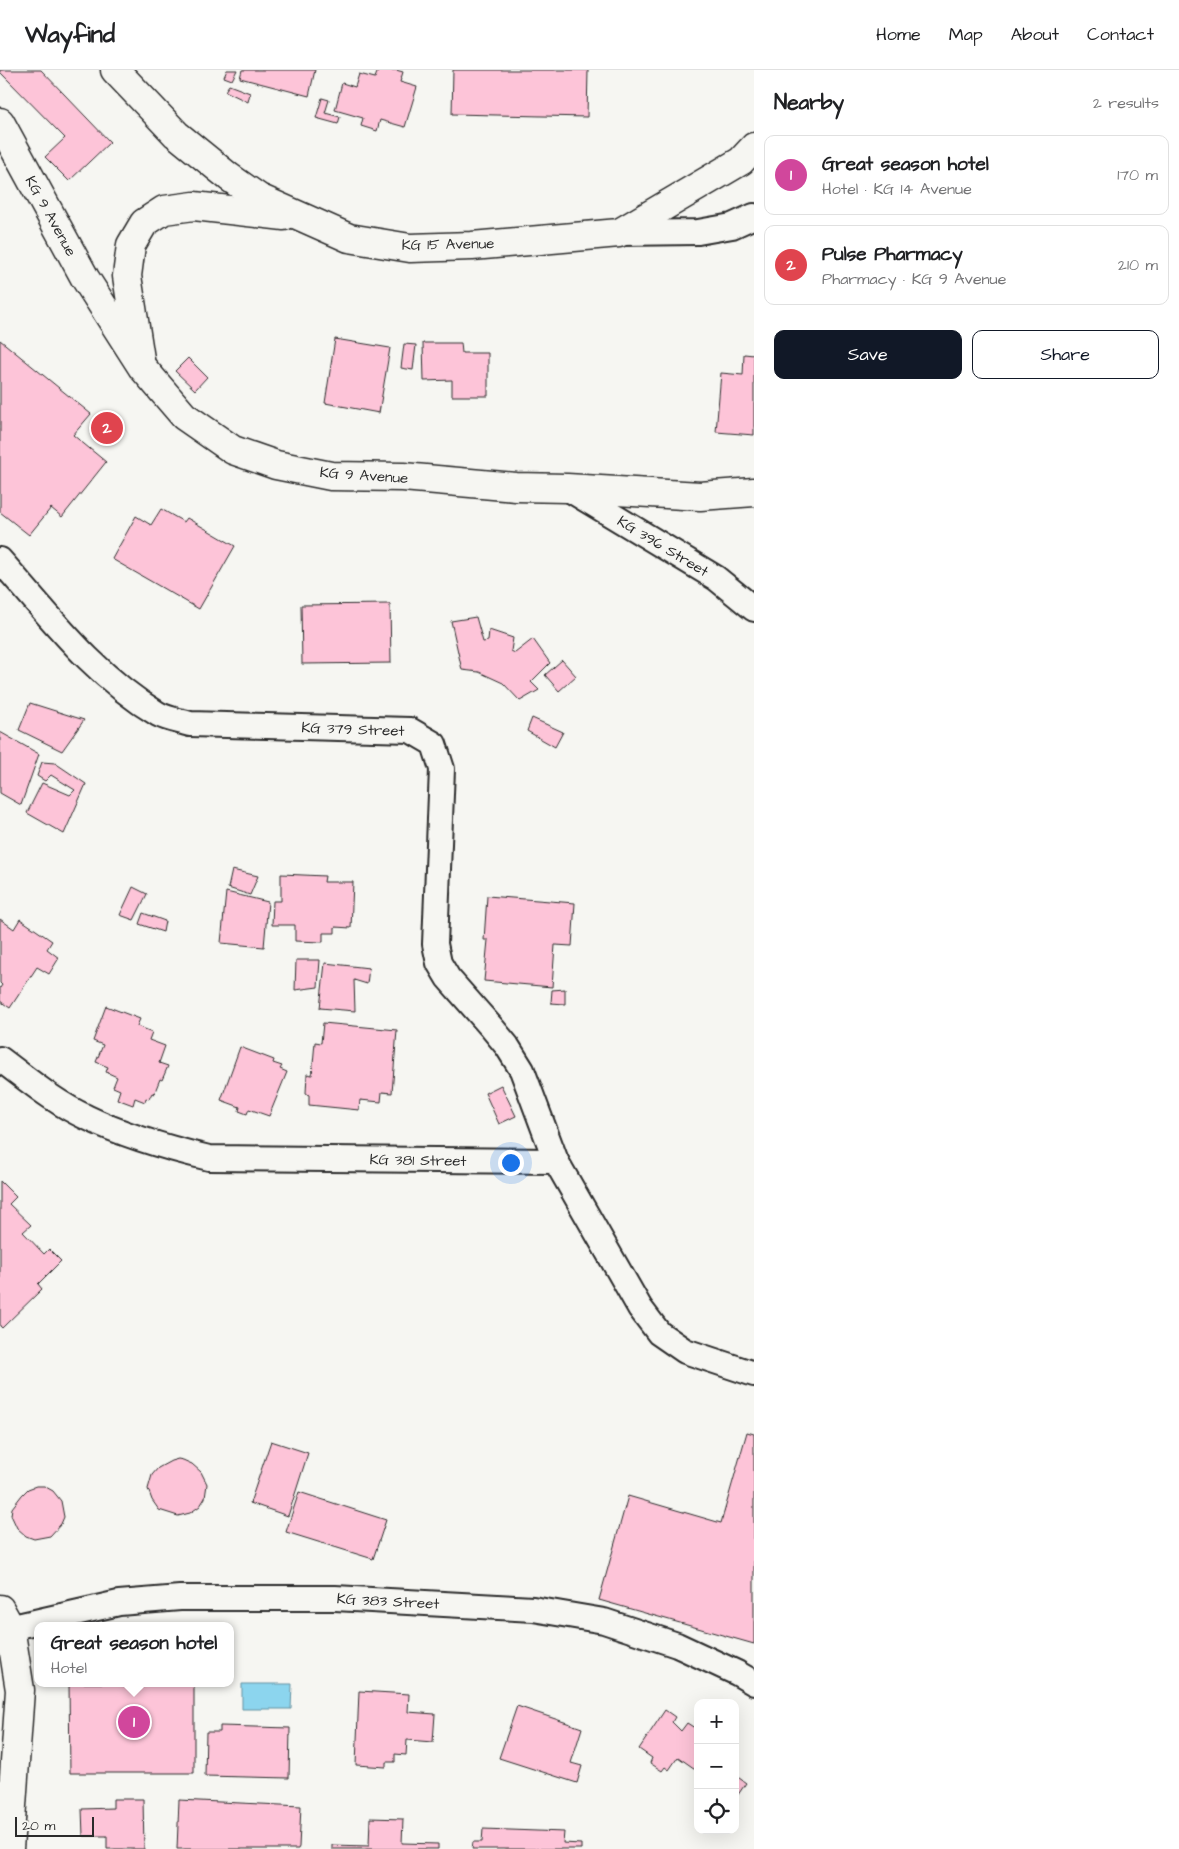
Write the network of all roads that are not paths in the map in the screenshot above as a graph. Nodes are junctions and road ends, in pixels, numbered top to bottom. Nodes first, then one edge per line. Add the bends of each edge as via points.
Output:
1 (115, 70) edge
2 (0, 122) edge
3 (754, 147) edge
4 (754, 216) edge
5 (304, 219) junction
6 (619, 233) junction
7 (142, 367) junction
8 (567, 488) junction
9 (754, 492) edge
10 (0, 560) edge
11 (754, 609) edge
12 (0, 1059) edge
13 (556, 1161) junction
14 (754, 1374) edge
15 (3, 1622) edge
16 (754, 1683) edge
17 (9, 1849) edge

1 - 5 main road, KG 15 Avenue via 176,134 229,177 259,198
2 - 7 main road, KG 9 Avenue via 85,278
3 - 6 main road, KG 15 Avenue via 740,161
4 - 6 street via 732,226 698,232
5 - 6 main road, KG 15 Avenue via 349,238 410,248
5 - 7 main road via 194,206 164,210 144,223 131,246 127,276
7 - 8 main road, KG 9 Avenue via 184,416 233,450 276,465 332,476 403,477
8 - 9 main road, KG 9 Avenue via 700,496
8 - 11 street, KG 396 Street via 716,578
10 - 13 street, KG 379 Street via 75,645 119,687 159,715 190,724 410,730 434,744 442,769 435,944 439,963 448,978 507,1046 522,1070
12 - 13 street, KG 381 Street via 85,1117 164,1147 209,1158
13 - 14 street via 640,1308 659,1333 685,1351
15 - 16 street, KG 383 Street via 119,1603 180,1598 335,1598 533,1609 604,1621 677,1645
15 - 17 main road via 20,1690

